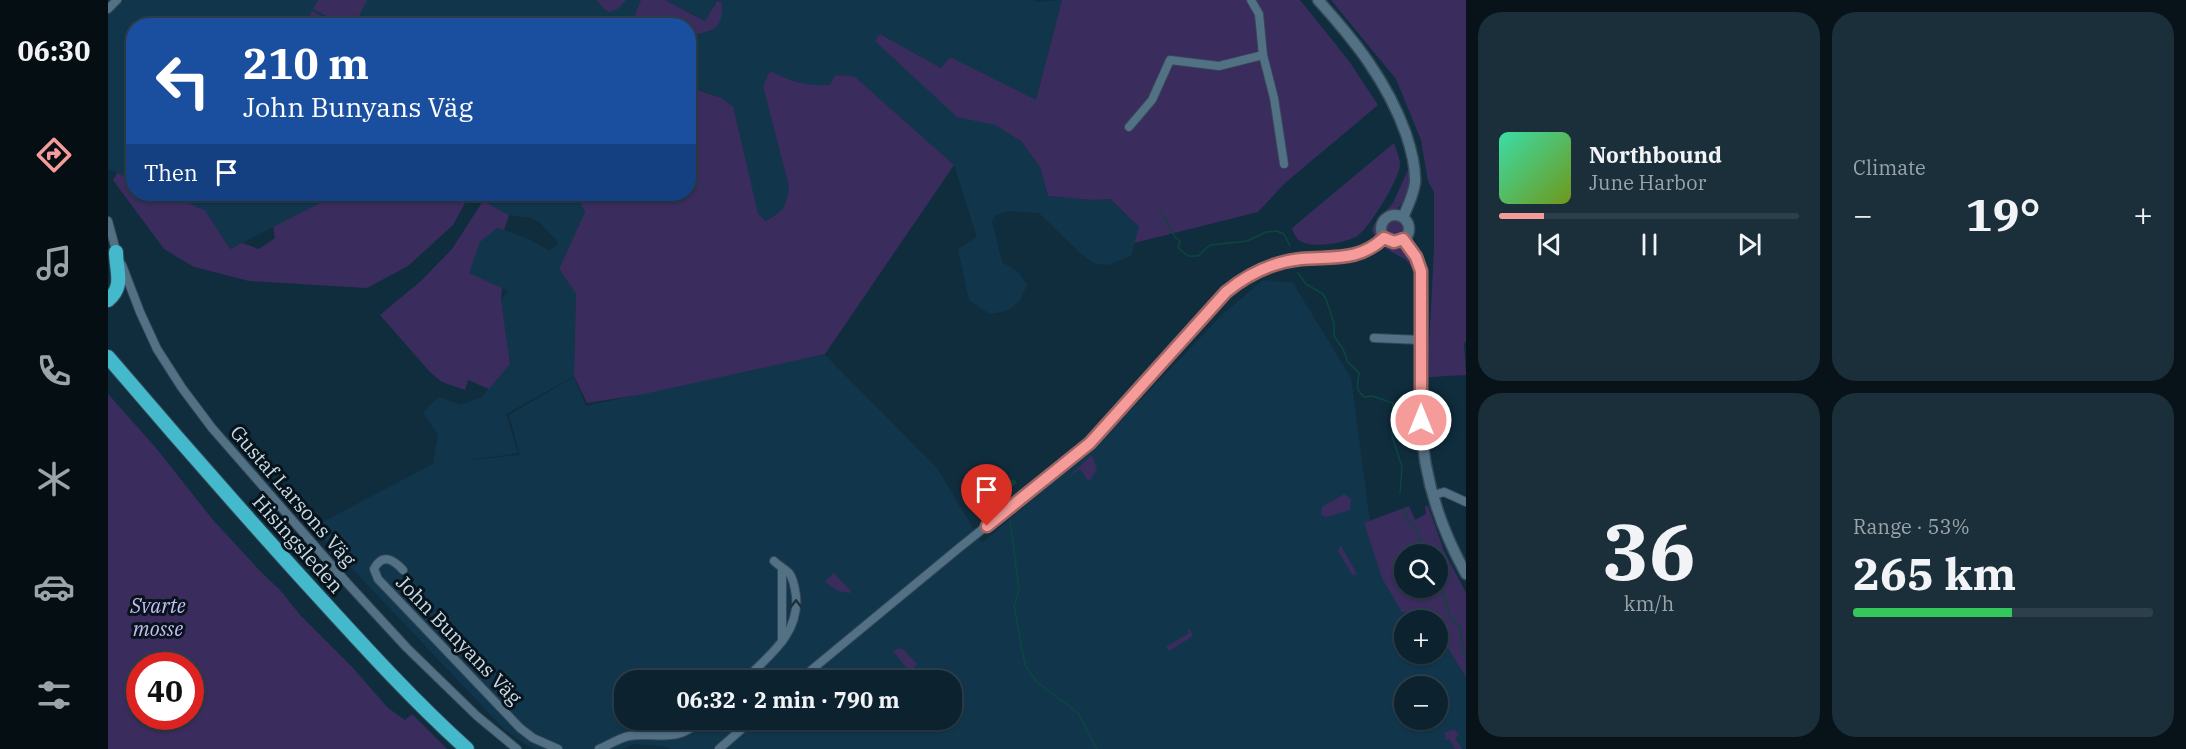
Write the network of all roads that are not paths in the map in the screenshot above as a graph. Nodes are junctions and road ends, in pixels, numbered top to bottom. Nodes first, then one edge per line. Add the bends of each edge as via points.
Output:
1 (117, 0) edge
2 (1251, 0) edge
3 (1318, 0) edge
4 (108, 9) edge
5 (1263, 55) junction
6 (1130, 127) dead end
7 (1284, 164) dead end
8 (1402, 217) junction
9 (108, 221) edge
10 (1384, 238) junction
11 (1403, 239) junction
12 (116, 252) junction
13 (108, 300) edge
14 (1374, 338) dead end
15 (1421, 340) junction
16 (108, 357) edge
17 (108, 369) edge
18 (1434, 495) junction
19 (1466, 502) edge
20 (774, 561) dead end
21 (782, 569) junction
22 (403, 570) dead end
23 (1466, 574) edge
24 (782, 641) junction
25 (756, 669) edge
26 (811, 670) edge
27 (688, 730) edge
28 (741, 730) edge
29 (455, 749) edge
30 (467, 749) edge
31 (517, 749) edge
32 (558, 749) edge
33 (598, 749) edge
34 (719, 749) edge

1 - 4 street
2 - 5 street via 1258,14
3 - 8 street via 1372,65 1402,122 1415,177 1413,195
5 - 6 street via 1219,66 1170,60 1152,100
5 - 7 street
8 - 10 street via 1384,219
8 - 11 street via 1408,228
9 - 12 street, Gustaf Larsons Väg
10 - 11 street via 1394,242
10 - 26 street via 1348,257 1302,259 1268,267 1234,285 1090,443
11 - 15 street via 1421,271
12 - 13 highway via 119,283
12 - 31 street, Gustaf Larsons Väg via 157,349 212,428 392,632 477,716
14 - 15 street
15 - 18 street via 1421,420
16 - 30 highway, Hisingsleden via 357,639
17 - 29 highway, Hisingsleden via 343,635
18 - 19 street via 1444,492
18 - 23 street
20 - 21 street
21 - 24 street
24 -> 21 street via 792,628 797,602 792,579
22 - 32 street, John Bunyans Väg via 387,558 374,569 378,579 520,728 530,737
24 - 25 street
27 - 33 street via 673,736 627,737
28 - 34 street

